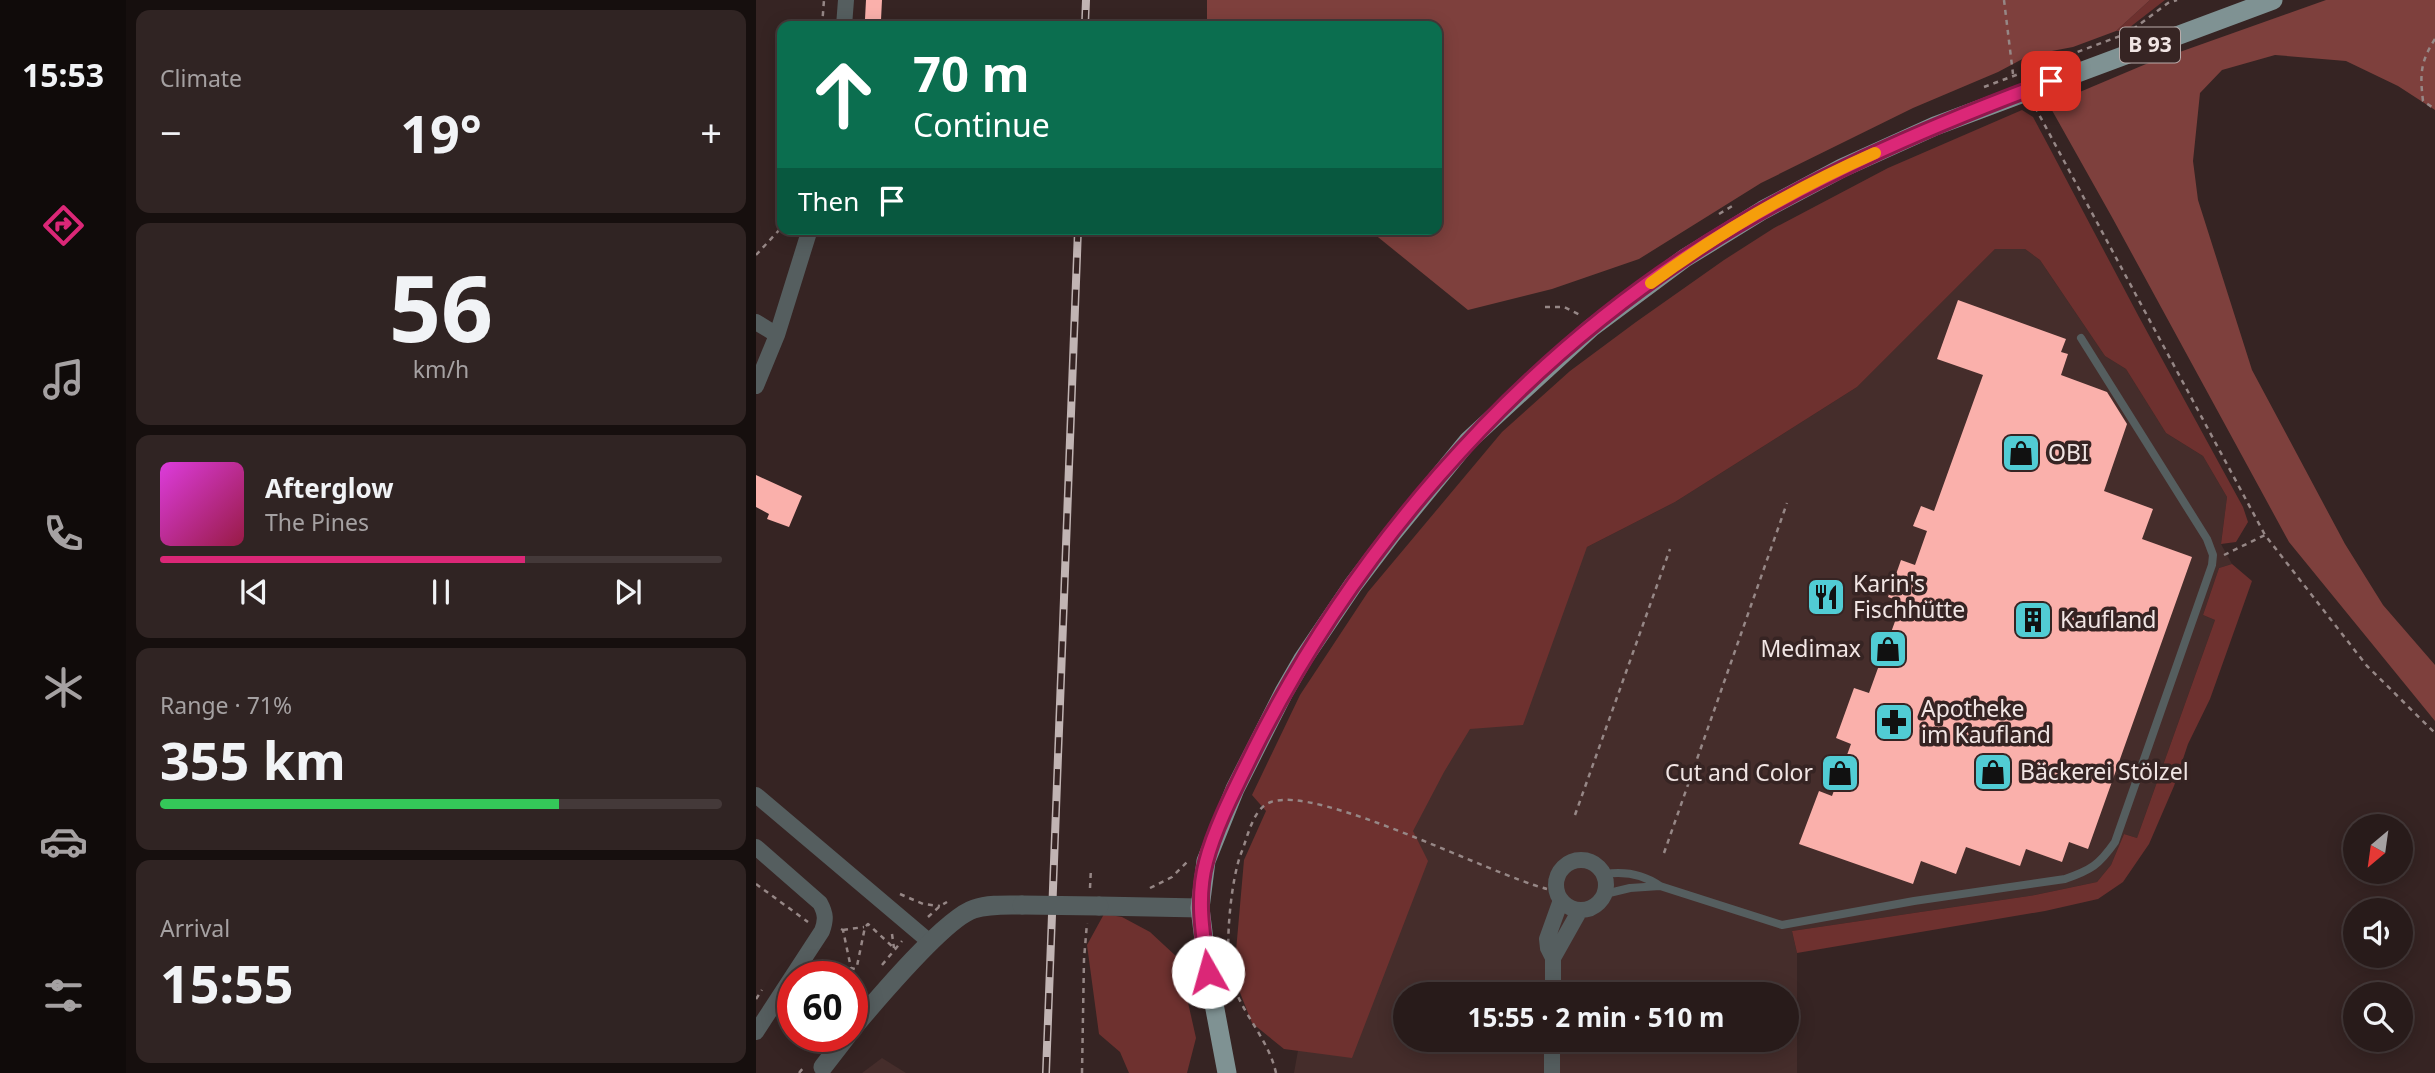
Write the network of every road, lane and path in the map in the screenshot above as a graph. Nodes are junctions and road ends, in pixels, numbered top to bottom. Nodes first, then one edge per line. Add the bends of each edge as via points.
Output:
1 (824, 0) edge
2 (846, 0) edge
3 (2004, 0) edge
4 (2177, 0) edge
5 (2273, 0) edge
6 (822, 21) edge
7 (844, 21) edge
8 (2435, 39) edge
9 (2019, 79) junction
10 (1975, 91) dead end
11 (2435, 109) edge
12 (1741, 201) dead end
13 (1709, 220) dead end
14 (777, 232) edge
15 (808, 235) edge
16 (756, 255) edge
17 (1545, 307) dead end
18 (756, 322) edge
19 (1591, 328) junction
20 (777, 335) junction
21 (2081, 338) dead end
22 (756, 386) edge
23 (1787, 503) dead end
24 (2265, 535) junction
25 (1670, 549) dead end
26 (2213, 555) junction
27 (2435, 733) edge
28 (756, 795) edge
29 (1575, 815) dead end
30 (756, 846) edge
31 (1664, 853) dead end
32 (1190, 858) dead end
33 (1091, 868) dead end
34 (1605, 874) junction
35 (756, 884) edge
36 (1660, 886) junction
37 (1144, 891) dead end
38 (1605, 894) junction
39 (1559, 896) junction
40 (1092, 905) junction
41 (1200, 908) junction
42 (1580, 910) junction
43 (864, 927) junction
44 (823, 929) junction
45 (843, 930) junction
46 (931, 943) junction
47 (894, 948) dead end
48 (1553, 958) junction
49 (1553, 982) edge
50 (868, 1012) edge
51 (756, 1032) edge
52 (836, 1052) edge
53 (1552, 1052) edge
54 (824, 1071) edge
55 (1082, 1073) edge
56 (1227, 1073) edge
57 (1276, 1073) edge
58 (1552, 1073) edge

1 - 6 path
2 - 7 street
3 - 9 path
4 - 9 path via 2128,33
5 - 9 main road, B 93
8 - 11 path via 2420,73 2423,101
9 - 10 path
9 - 19 main road, B 93 via 1935,126 1842,167 1763,210 1685,258
9 - 24 path
12 - 13 path
14 - 16 path
15 - 20 street
17 - 19 path via 1564,307
18 - 20 street
19 - 41 main road, B 93 via 1468,441 1353,585 1303,659 1235,789 1206,861
20 - 22 street
21 - 26 lane
23 - 31 path
24 - 26 path via 2223,555
24 - 27 path via 2367,666
25 - 29 path
26 - 36 lane via 2115,842 2088,871 2066,879 1782,925
28 - 46 street
30 - 44 street via 820,903 825,911
32 - 37 path via 1172,877
33 - 40 path
34 - 36 lane via 1630,873
34 - 38 street
34 - 39 street via 1597,864 1575,860 1558,874
35 - 44 path
36 - 38 lane
38 - 42 street via 1593,907
39 - 42 street via 1569,907
39 - 48 street via 1547,939
39 - 57 path via 1366,820 1304,800 1270,802 1254,821 1236,865 1229,963 1238,998
40 - 41 street
40 - 46 street, bridge via 971,909
40 - 55 path via 1084,959
41 - 56 main road, B 93
42 - 48 street
43 - 45 path
43 - 45 path via 855,969 849,964
43 - 47 path via 871,926
44 - 45 path
44 - 51 street
46 - 50 street
48 - 49 street
52 - 54 street
53 - 58 street

